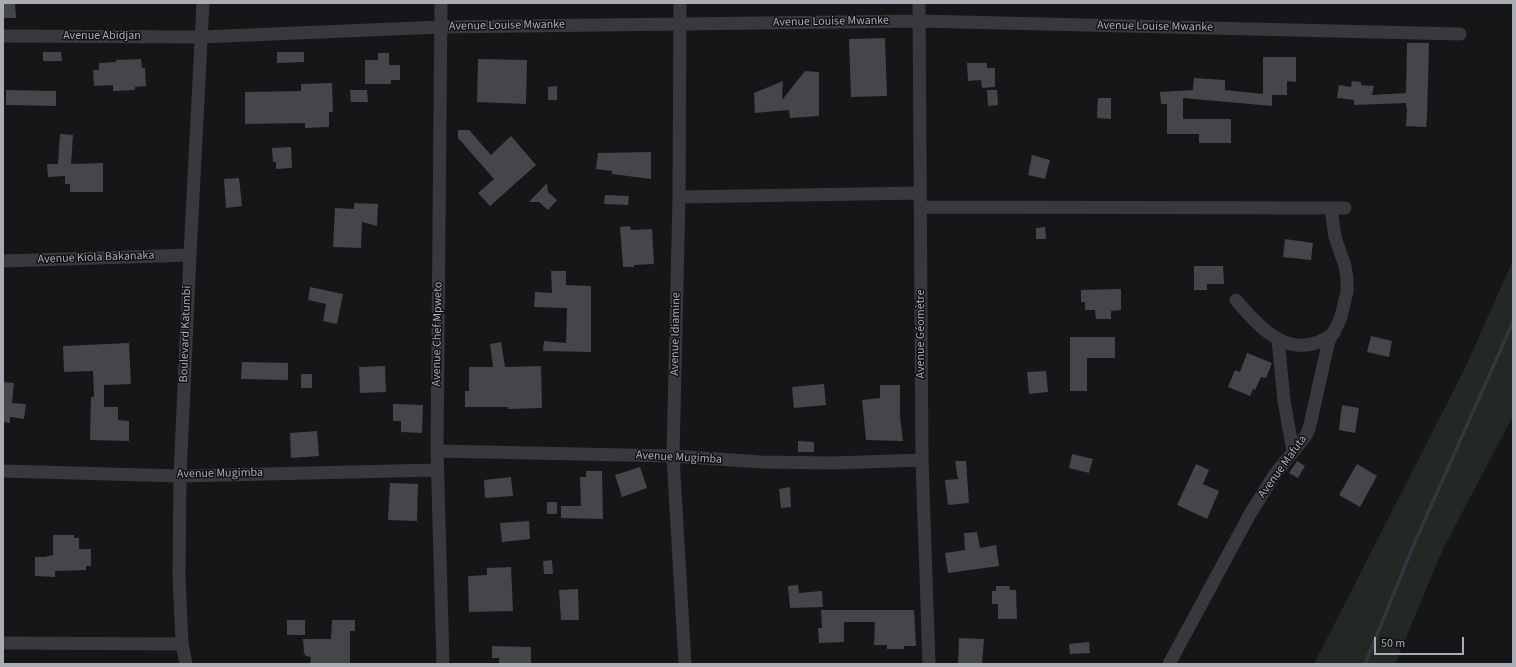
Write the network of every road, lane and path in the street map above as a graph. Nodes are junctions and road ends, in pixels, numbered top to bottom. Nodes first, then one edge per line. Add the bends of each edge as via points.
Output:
1 (203, 3) edge
2 (440, 3) edge
3 (680, 3) edge
4 (918, 3) edge
5 (919, 21) junction
6 (680, 24) junction
7 (441, 27) junction
8 (1460, 34) dead end
9 (3, 36) edge
10 (201, 37) junction
11 (920, 193) junction
12 (679, 196) junction
13 (920, 207) junction
14 (1331, 208) junction
15 (1345, 208) dead end
16 (190, 255) junction
17 (3, 261) edge
18 (1236, 300) dead end
19 (1334, 332) junction
20 (1278, 339) junction
21 (437, 450) junction
22 (1293, 451) junction
23 (673, 456) junction
24 (922, 460) junction
25 (437, 470) junction
26 (3, 471) edge
27 (180, 476) junction
28 (3, 644) edge
29 (182, 644) junction
30 (186, 664) edge
31 (443, 664) edge
32 (685, 664) edge
33 (929, 664) edge
34 (1169, 664) edge

1 - 10 street, Boulevard Katumbi
2 - 7 street, Avenue Chef Mpweto
3 - 6 street, Avenue Idiamine
4 - 5 street, Avenue Géomètre
5 - 6 street, Avenue Louise Mwanke
5 - 8 street, Avenue Louise Mwanke
5 - 11 street, Avenue Géomètre
6 - 7 street, Avenue Louise Mwanke
6 - 12 street, Avenue Idiamine
7 - 10 street, Avenue Louise Mwanke
7 - 21 street, Avenue Chef Mpweto
9 - 10 street, Avenue Abidjan
10 - 16 street, Boulevard Katumbi
11 - 12 street
11 - 13 street, Avenue Géomètre
12 - 23 street, Avenue Idiamine
13 - 14 street
13 - 24 street, Avenue Géomètre
14 - 15 street
14 - 19 street, Avenue Mafuta via 1347,278 1344,306
16 - 17 street, Avenue Kiola Bakanaka
16 - 27 street, Boulevard Katumbi
18 - 20 street via 1262,328
19 - 20 street via 1325,340 1314,344 1290,345
19 - 22 street, Avenue Mafuta via 1327,349 1311,425
20 - 22 street via 1284,401
21 - 23 street, Avenue Mugimba
21 - 25 street, Avenue Chef Mpweto
22 - 34 street, Avenue Mafuta via 1250,514
23 - 24 street, Avenue Mugimba via 833,464
23 - 32 street, Avenue Idiamine
24 - 33 street, Avenue Géomètre
25 - 27 street, Avenue Mugimba
25 - 31 street, Avenue Chef Mpweto
26 - 27 street, Avenue Mugimba
27 - 29 street, Boulevard Katumbi via 179,576
28 - 29 street
29 - 30 street, Boulevard Katumbi

